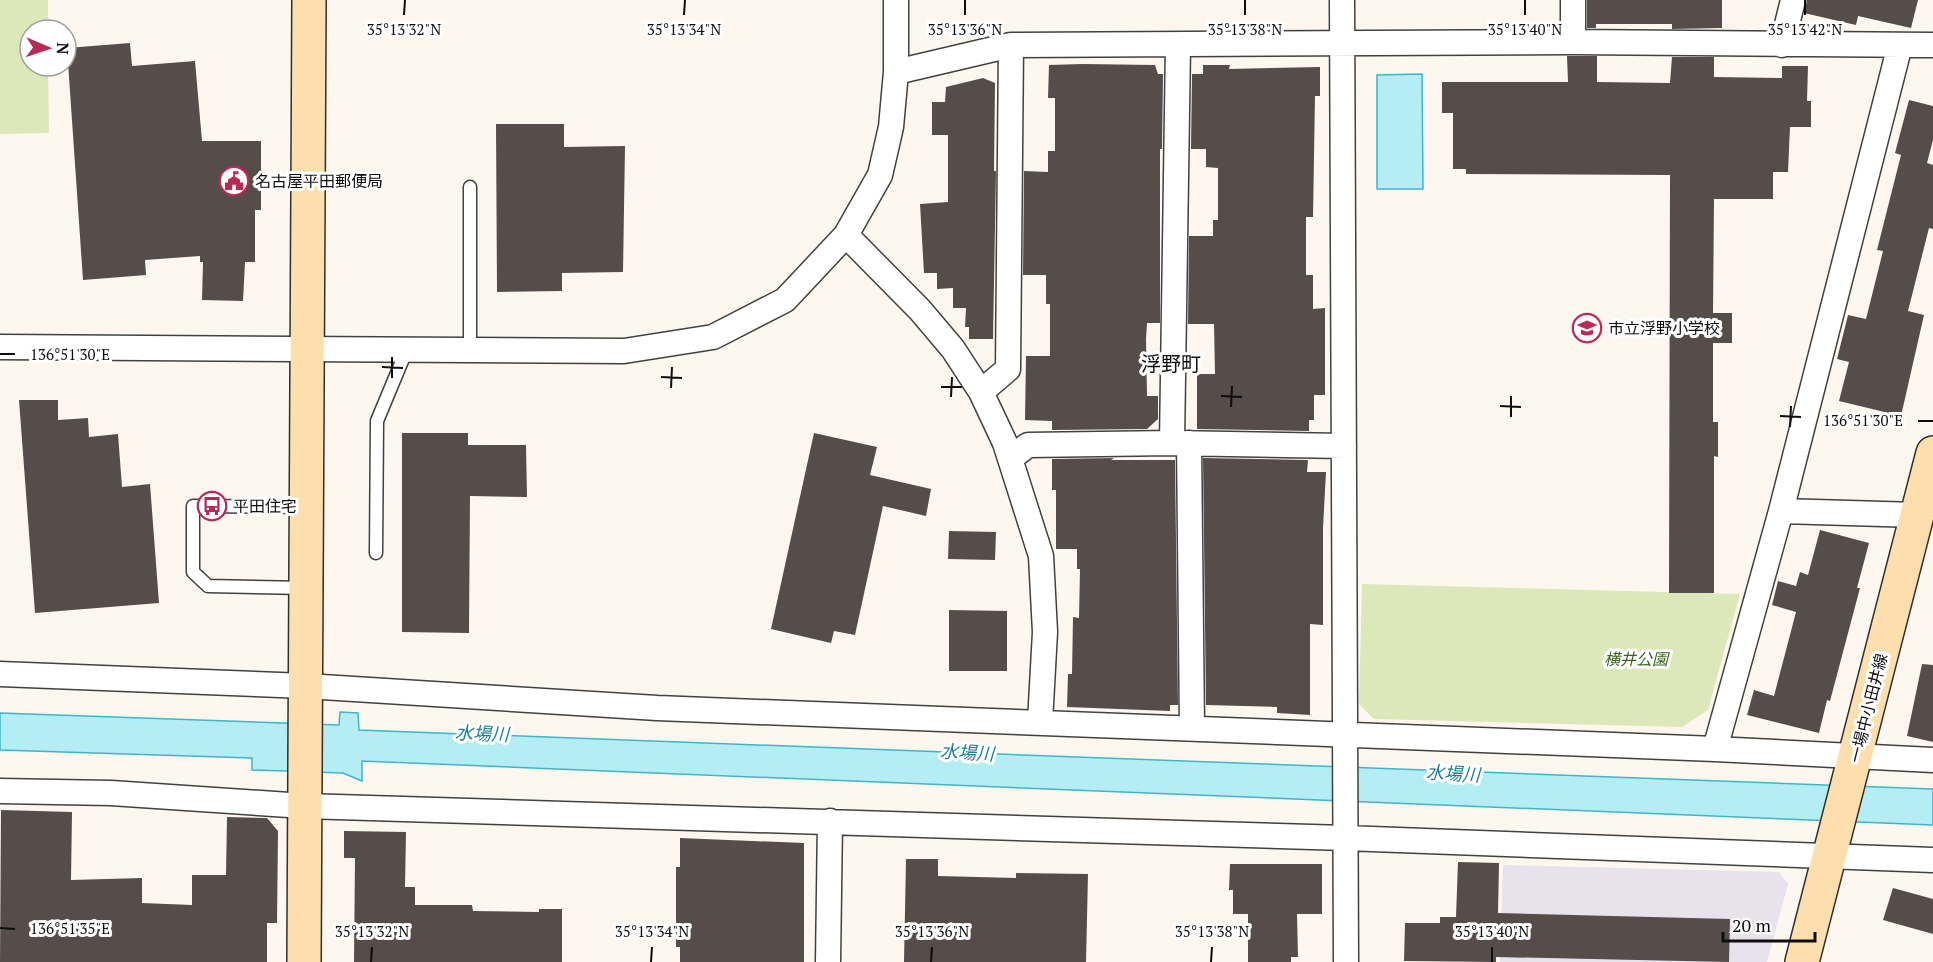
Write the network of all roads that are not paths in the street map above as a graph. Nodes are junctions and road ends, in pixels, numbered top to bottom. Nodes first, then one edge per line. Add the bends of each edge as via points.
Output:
1 (309, 0) edge
2 (896, 0) edge
3 (1342, 0) edge
4 (1573, 0) edge
5 (1793, 0) edge
6 (1573, 42) junction
7 (1342, 43) junction
8 (1011, 45) junction
9 (1178, 45) junction
10 (1782, 45) junction
11 (1900, 45) junction
12 (1933, 45) edge
13 (896, 72) junction
14 (470, 187) dead end
15 (846, 236) junction
16 (0, 347) edge
17 (308, 348) junction
18 (406, 349) junction
19 (470, 349) junction
20 (981, 392) junction
21 (1181, 443) junction
22 (1344, 446) junction
23 (1933, 453) edge
24 (1011, 458) junction
25 (307, 507) junction
26 (1781, 511) junction
27 (1917, 515) junction
28 (376, 553) dead end
29 (306, 588) junction
30 (0, 674) edge
31 (306, 695) junction
32 (1040, 722) junction
33 (1192, 728) junction
34 (1345, 740) junction
35 (1715, 749) junction
36 (1933, 760) edge
37 (1853, 767) junction
38 (0, 791) edge
39 (304, 798) junction
40 (830, 822) junction
41 (1345, 832) junction
42 (1831, 850) junction
43 (1933, 860) edge
44 (304, 962) edge
45 (828, 962) edge
46 (1346, 962) edge
47 (1802, 962) edge

1 - 17 street
2 - 13 street
3 - 7 street
4 - 6 street
5 - 10 street
6 - 7 street
6 - 10 street
7 - 9 street
7 - 22 street
8 - 9 street
8 - 13 street
8 - 20 street via 1008,369
9 - 21 street
10 - 11 street
11 - 12 street
11 - 26 street
13 - 15 street via 891,127 880,175
14 - 19 lane
15 - 19 street via 785,300 714,337 624,351
15 - 20 street via 920,310
16 - 17 street
17 - 18 street
17 - 25 street
18 - 19 street
18 - 28 lane via 377,421
20 - 24 street
21 - 22 street
21 - 24 street via 1028,445
21 - 33 street
22 - 34 street
23 - 27 street, 一場中小田井線
24 - 32 street via 1041,556 1046,632
25 - 29 street
25 - 29 lane via 193,506 193,572 208,586
26 - 27 street
26 - 35 street
27 - 37 street, 一場中小田井線
29 - 31 street
30 - 31 street
31 - 32 street
31 - 39 street
32 - 33 street
33 - 34 street
34 - 35 street
34 - 41 street
35 - 37 street
36 - 37 street
37 - 42 street, 一場中小田井線
38 - 39 street
39 - 40 street
39 - 44 street
40 - 41 street
40 - 45 street
41 - 42 street
41 - 46 street
42 - 43 street
42 - 47 street, 一場中小田井線

